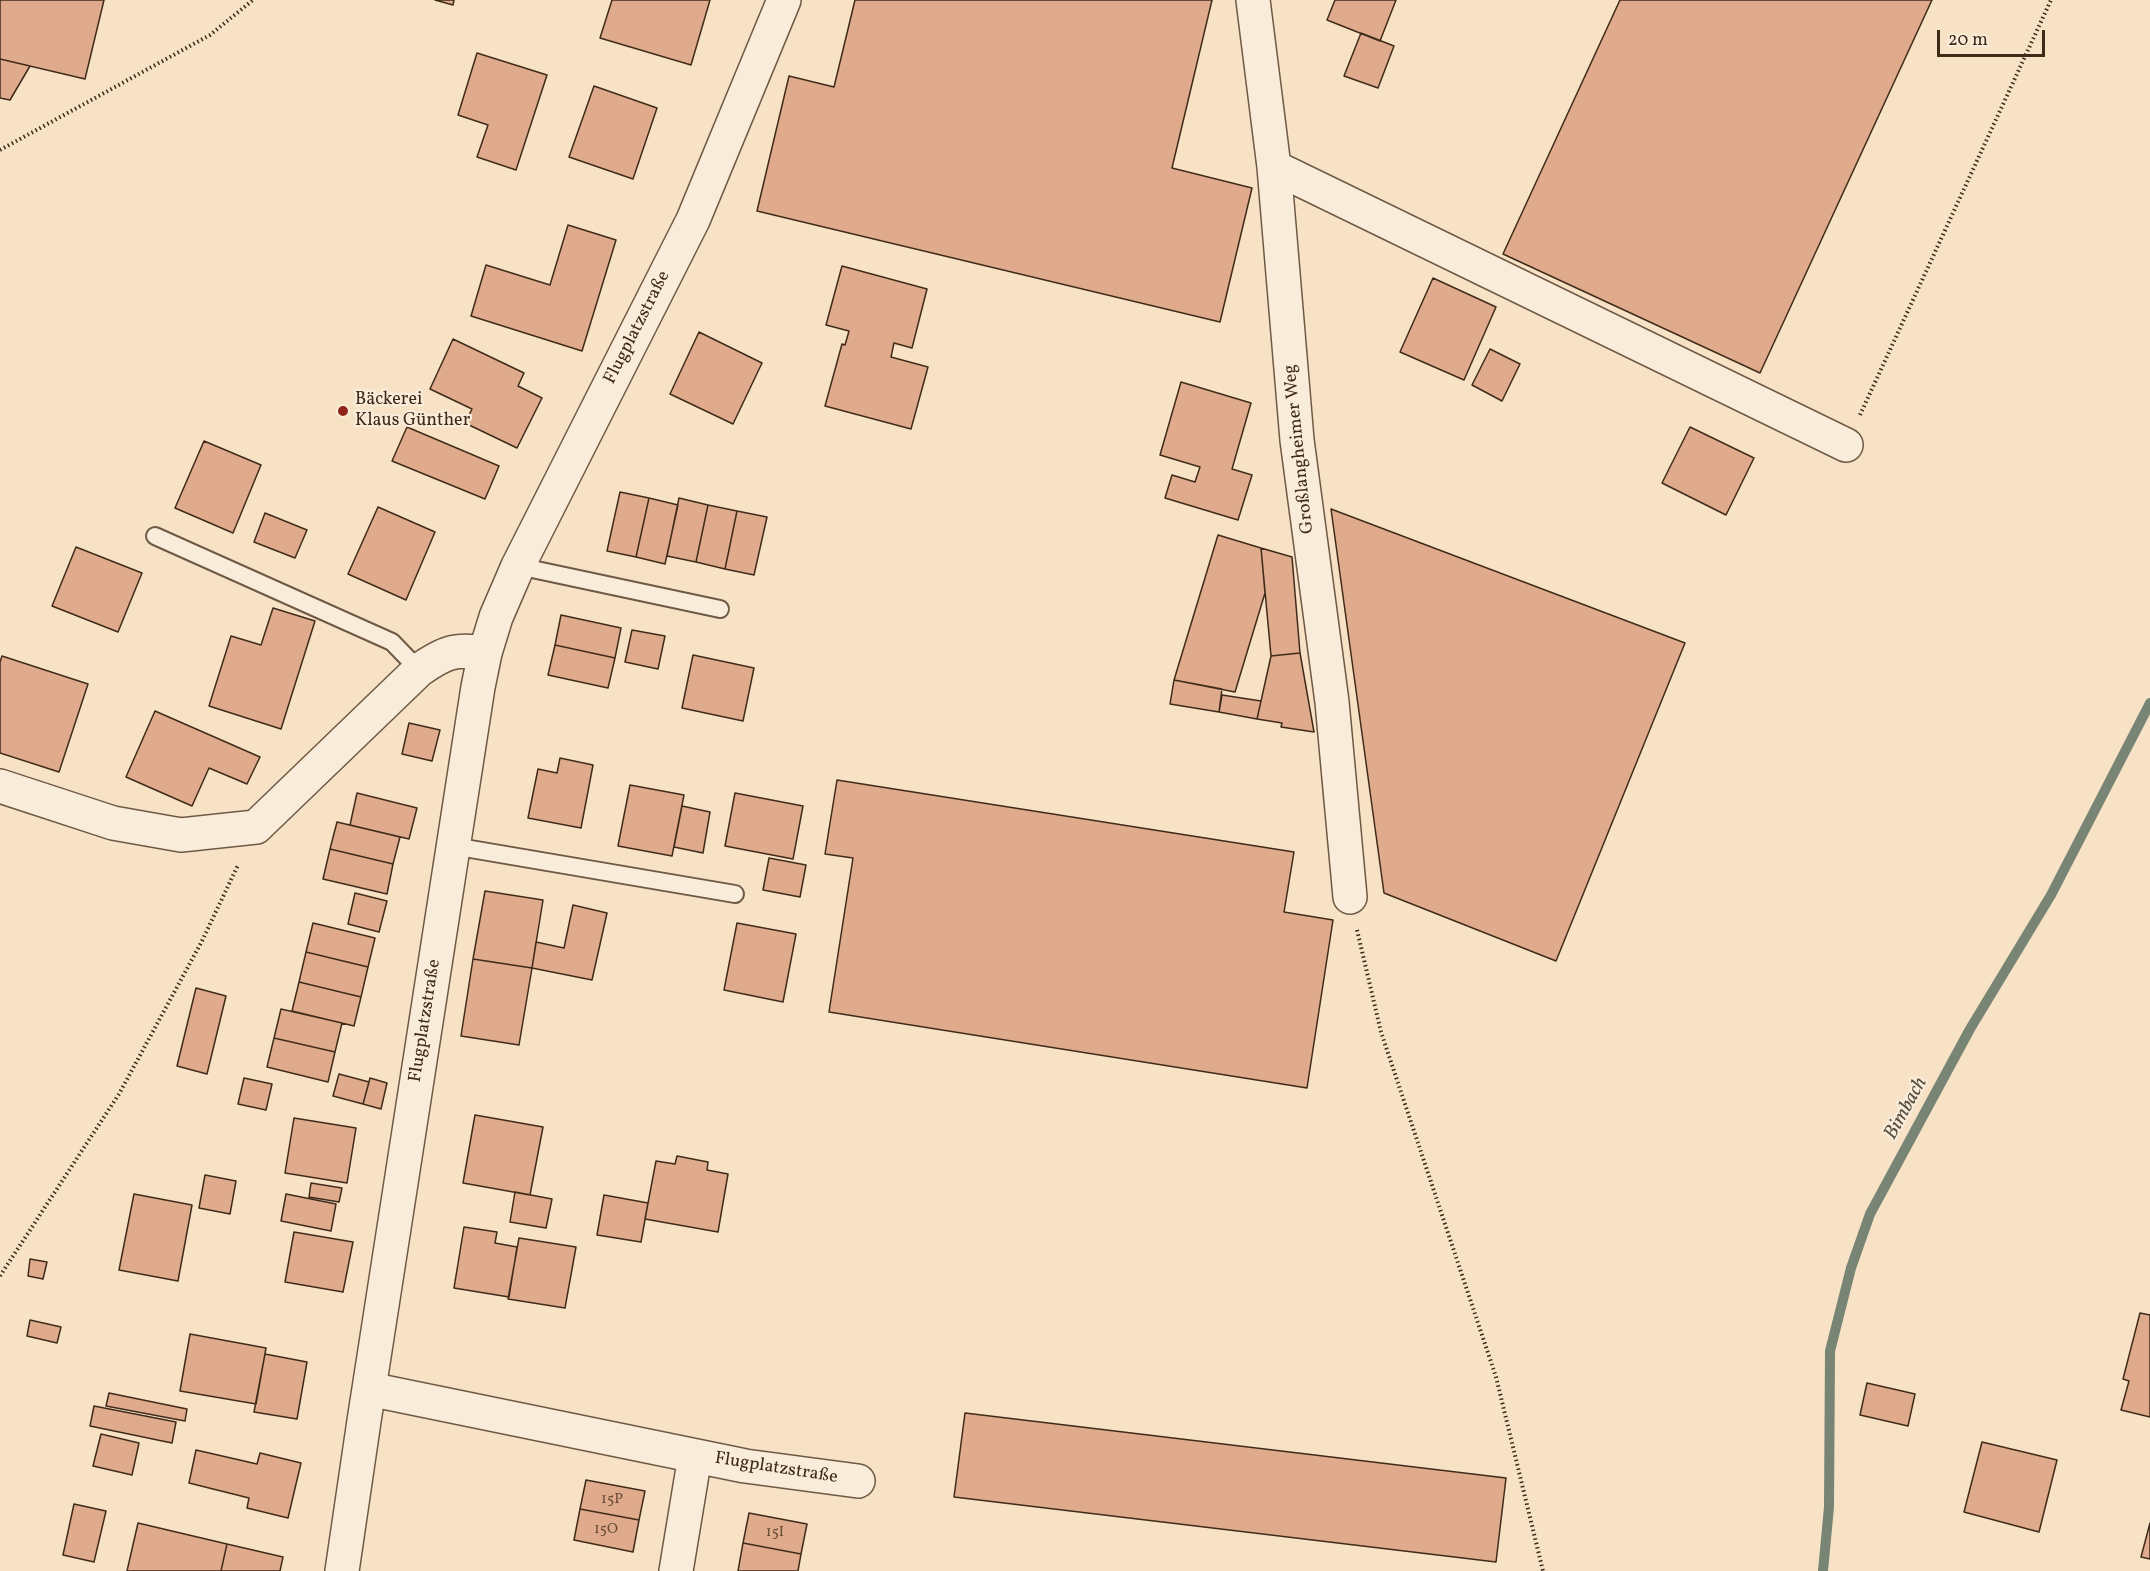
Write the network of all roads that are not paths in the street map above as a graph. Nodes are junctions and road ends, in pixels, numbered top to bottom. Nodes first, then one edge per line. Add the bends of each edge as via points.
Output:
1 (784, 0) edge
2 (1254, 0) edge
3 (1274, 167) junction
4 (1846, 445) road end
5 (155, 536) dead end
6 (518, 566) junction
7 (720, 609) dead end
8 (485, 653) junction
9 (419, 670) junction
10 (0, 786) edge
11 (453, 846) junction
12 (735, 894) dead end
13 (1350, 897) road end
14 (369, 1389) junction
15 (695, 1456) junction
16 (858, 1481) dead end
17 (342, 1571) edge
18 (676, 1571) edge

1 - 6 street, Flugplatzstraße via 693,220
2 - 3 street, Großlangheimer Weg
3 - 4 street
3 - 13 street, Großlangheimer Weg via 1297,440 1332,702
5 - 9 lane via 392,642
6 - 7 lane
6 - 8 street, Flugplatzstraße
8 - 9 street via 467,650 441,654
8 - 11 street, Flugplatzstraße
9 - 10 street via 256,827 182,835 113,823
11 - 12 lane
11 - 14 street, Flugplatzstraße
14 - 15 street, Flugplatzstraße
14 - 17 street, Flugplatzstraße
15 - 16 street, Flugplatzstraße
15 - 18 street, Flugplatzstraße

